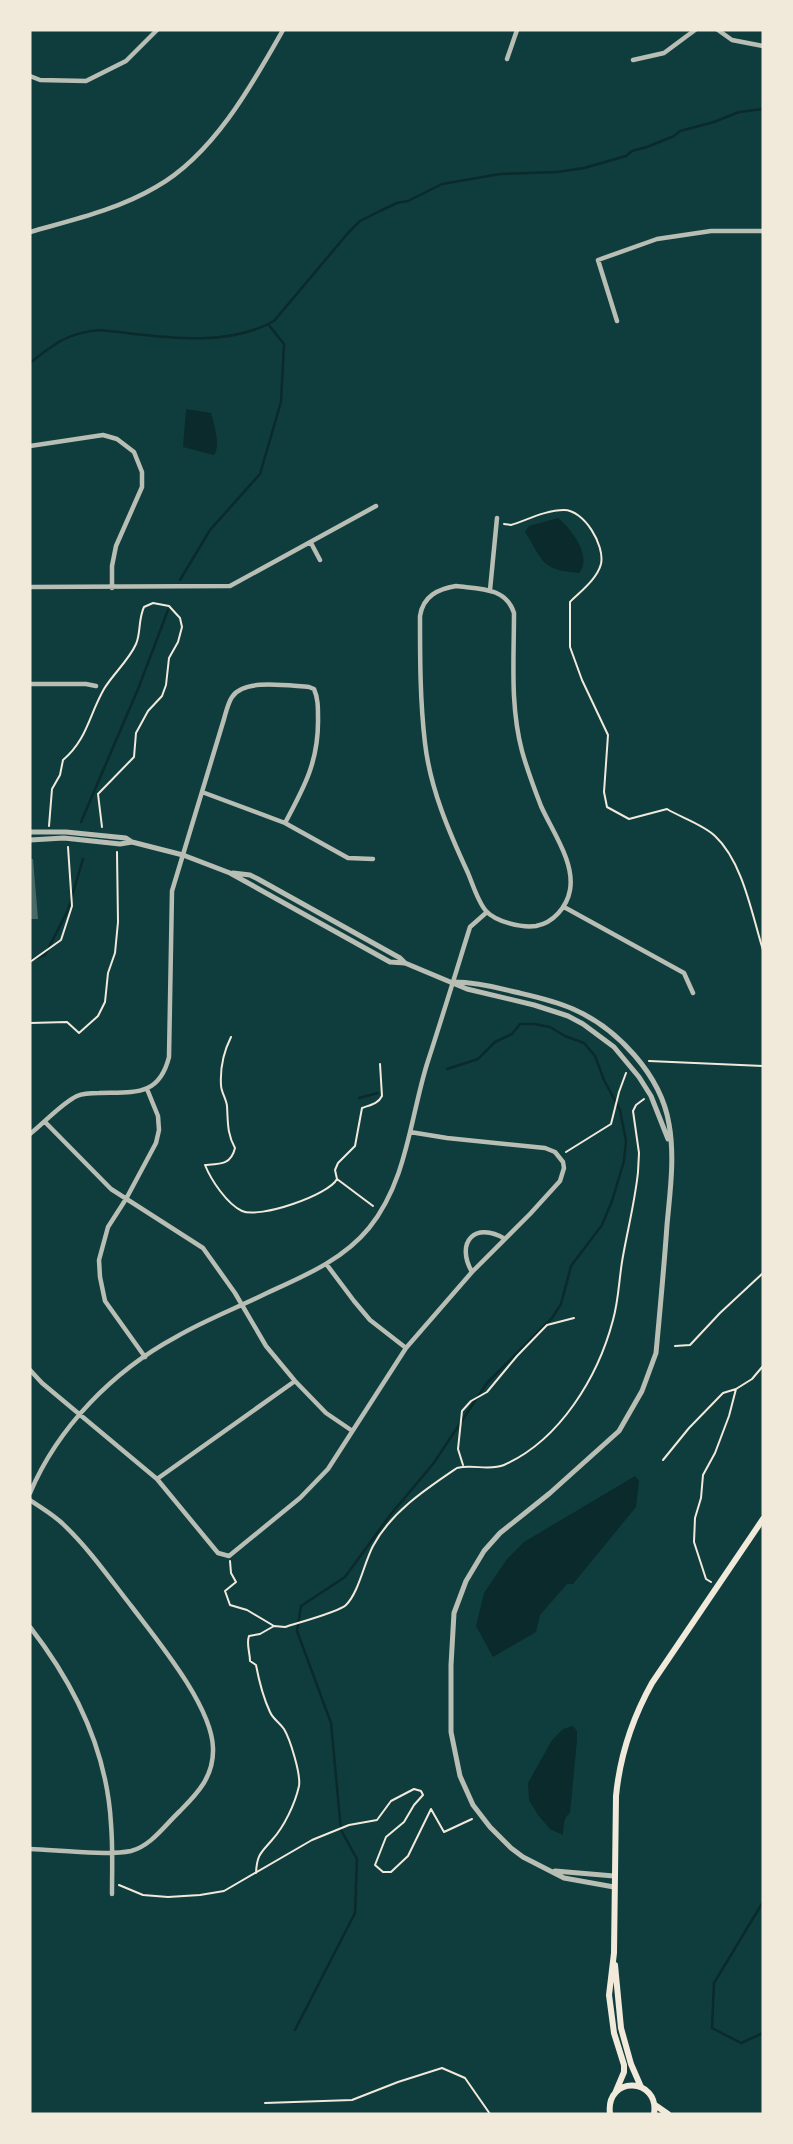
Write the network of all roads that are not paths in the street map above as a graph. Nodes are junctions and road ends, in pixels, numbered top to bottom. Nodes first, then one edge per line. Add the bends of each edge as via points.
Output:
1 (157, 30) edge
2 (281, 30) edge
3 (517, 30) edge
4 (695, 30) edge
5 (718, 30) edge
6 (763, 46) edge
7 (508, 59) dead end
8 (633, 60) dead end
9 (30, 76) edge
10 (763, 231) edge
11 (30, 232) edge
12 (617, 321) dead end
13 (30, 446) edge
14 (376, 506) dead end
15 (497, 521) road end
16 (311, 543) junction
17 (320, 560) dead end
18 (30, 587) edge
19 (112, 588) junction
20 (490, 590) junction
21 (30, 684) edge
22 (96, 686) dead end
23 (202, 792) junction
24 (285, 823) junction
25 (30, 832) edge
26 (30, 840) edge
27 (132, 842) junction
28 (183, 855) junction
29 (373, 859) dead end
30 (564, 907) junction
31 (487, 912) junction
32 (453, 982) junction
33 (694, 993) dead end
34 (147, 1089) junction
35 (46, 1122) junction
36 (410, 1132) junction
37 (30, 1134) edge
38 (126, 1199) junction
39 (505, 1239) junction
40 (327, 1265) junction
41 (472, 1272) junction
42 (242, 1306) junction
43 (406, 1348) junction
44 (145, 1357) junction
45 (30, 1370) edge
46 (295, 1381) junction
47 (80, 1413) junction
48 (351, 1431) junction
49 (157, 1479) junction
50 (30, 1493) edge
51 (30, 1500) edge
52 (763, 1519) edge
53 (30, 1628) edge
54 (30, 1849) edge
55 (112, 1852) junction
56 (551, 1871) junction
57 (614, 1876) junction
58 (614, 1887) junction
59 (111, 1894) dead end
60 (614, 1953) junction
61 (641, 2087) junction
62 (616, 2091) junction
63 (654, 2104) junction
64 (610, 2114) edge
65 (654, 2114) edge
66 (667, 2114) edge

1 - 9 street via 126,61 86,81
2 - 11 street via 249,90 175,175 100,212
3 - 7 street
4 - 8 street via 664,53
5 - 6 street via 732,40
10 - 12 street via 710,231 657,239 598,260
13 - 19 street via 103,435 134,452 142,487 116,546
14 - 16 street
15 - 20 street
16 - 17 street
16 - 19 street via 230,586
18 - 19 street
20 - 30 street via 507,598 514,613 516,718 541,806 568,867 570,890
20 - 31 street via 456,586 431,595 422,606 420,639 424,733 432,781 452,838
21 - 22 street
23 - 24 street
23 - 24 street via 232,697 242,688 258,685 309,687 317,697 315,757
23 - 28 street
24 - 29 street via 348,858
25 - 27 street via 66,832
26 - 27 street
27 - 28 street
28 - 32 street via 258,878 405,963
28 - 34 street via 172,891 169,1056 156,1084
30 - 31 street via 550,921 524,927
30 - 33 street via 684,973
31 - 32 street via 470,927
32 - 36 street
32 - 56 street via 555,1011 599,1034 639,1077 670,1142 671,1181 656,1353 642,1391 619,1431 484,1551 454,1613 452,1732 460,1776 490,1827 523,1857
34 - 35 street via 85,1093
34 - 38 street via 159,1130
35 - 37 street
35 - 38 street
36 - 39 street via 545,1148 560,1157 564,1168 560,1181
36 - 40 street via 398,1178 380,1212 357,1240
38 - 42 street via 203,1248
38 - 44 street via 108,1227 99,1260 100,1277 104,1301
39 - 41 street
39 - 41 street via 484,1231 469,1240 465,1259
40 - 42 street
40 - 43 street via 370,1320
41 - 43 street
42 - 44 street via 175,1337
42 - 46 street
43 - 48 street
44 - 47 street
45 - 47 street
46 - 48 street
46 - 49 street
47 - 49 street
47 - 50 street via 60,1438
48 - 49 street via 328,1469 229,1556 218,1553
51 - 55 street via 62,1523 99,1563 170,1657 210,1729 214,1749 201,1791 144,1846
52 - 57 main road via 638,1707 619,1771
53 - 55 street via 78,1699 94,1738 106,1782
54 - 55 street
55 - 59 street
56 - 57 street
56 - 58 street via 564,1878
57 - 58 main road
58 - 60 main road
60 - 61 main road via 621,2028
60 - 62 main road via 610,2015 624,2065
61 - 62 main road via 628,2085
61 - 63 main road
62 - 64 main road
63 - 65 main road
63 - 66 main road

